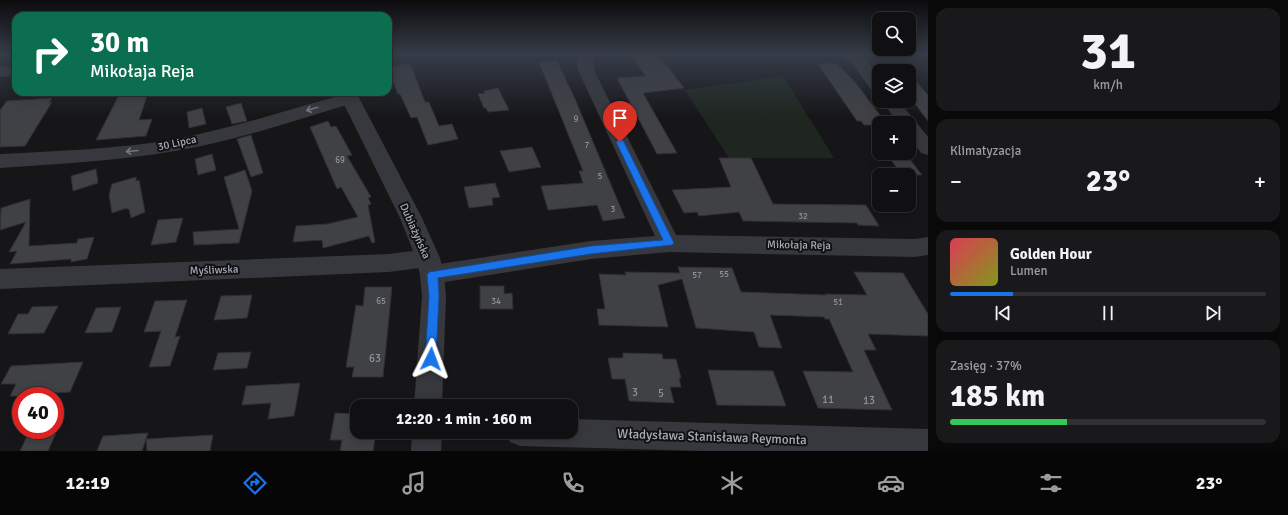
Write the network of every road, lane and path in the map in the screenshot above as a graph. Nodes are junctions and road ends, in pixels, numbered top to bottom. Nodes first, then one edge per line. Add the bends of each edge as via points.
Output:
1 (588, 75) edge
2 (345, 96) edge
3 (349, 96) edge
4 (895, 108) edge
5 (902, 116) edge
6 (916, 134) edge
7 (928, 149) edge
8 (0, 161) edge
9 (669, 243) junction
10 (928, 246) edge
11 (430, 267) junction
12 (0, 279) edge
13 (428, 399) edge
14 (578, 434) edge
15 (427, 439) edge
16 (928, 443) edge
17 (426, 451) edge

1 - 9 street
2 -> 8 street, 30 Lipca via 258,125 178,144 150,149
3 - 11 street, Dubiażyńska via 411,218
4 - 5 street
6 - 7 street
9 - 10 street, Mikołaja Reja via 915,248
9 - 11 street, Mikołaja Reja
11 - 12 street, Myśliwska via 389,264
11 - 13 street, Dubiażyńska via 434,296
14 - 16 street, Władysława Stanisława Reymonta
15 - 17 street

